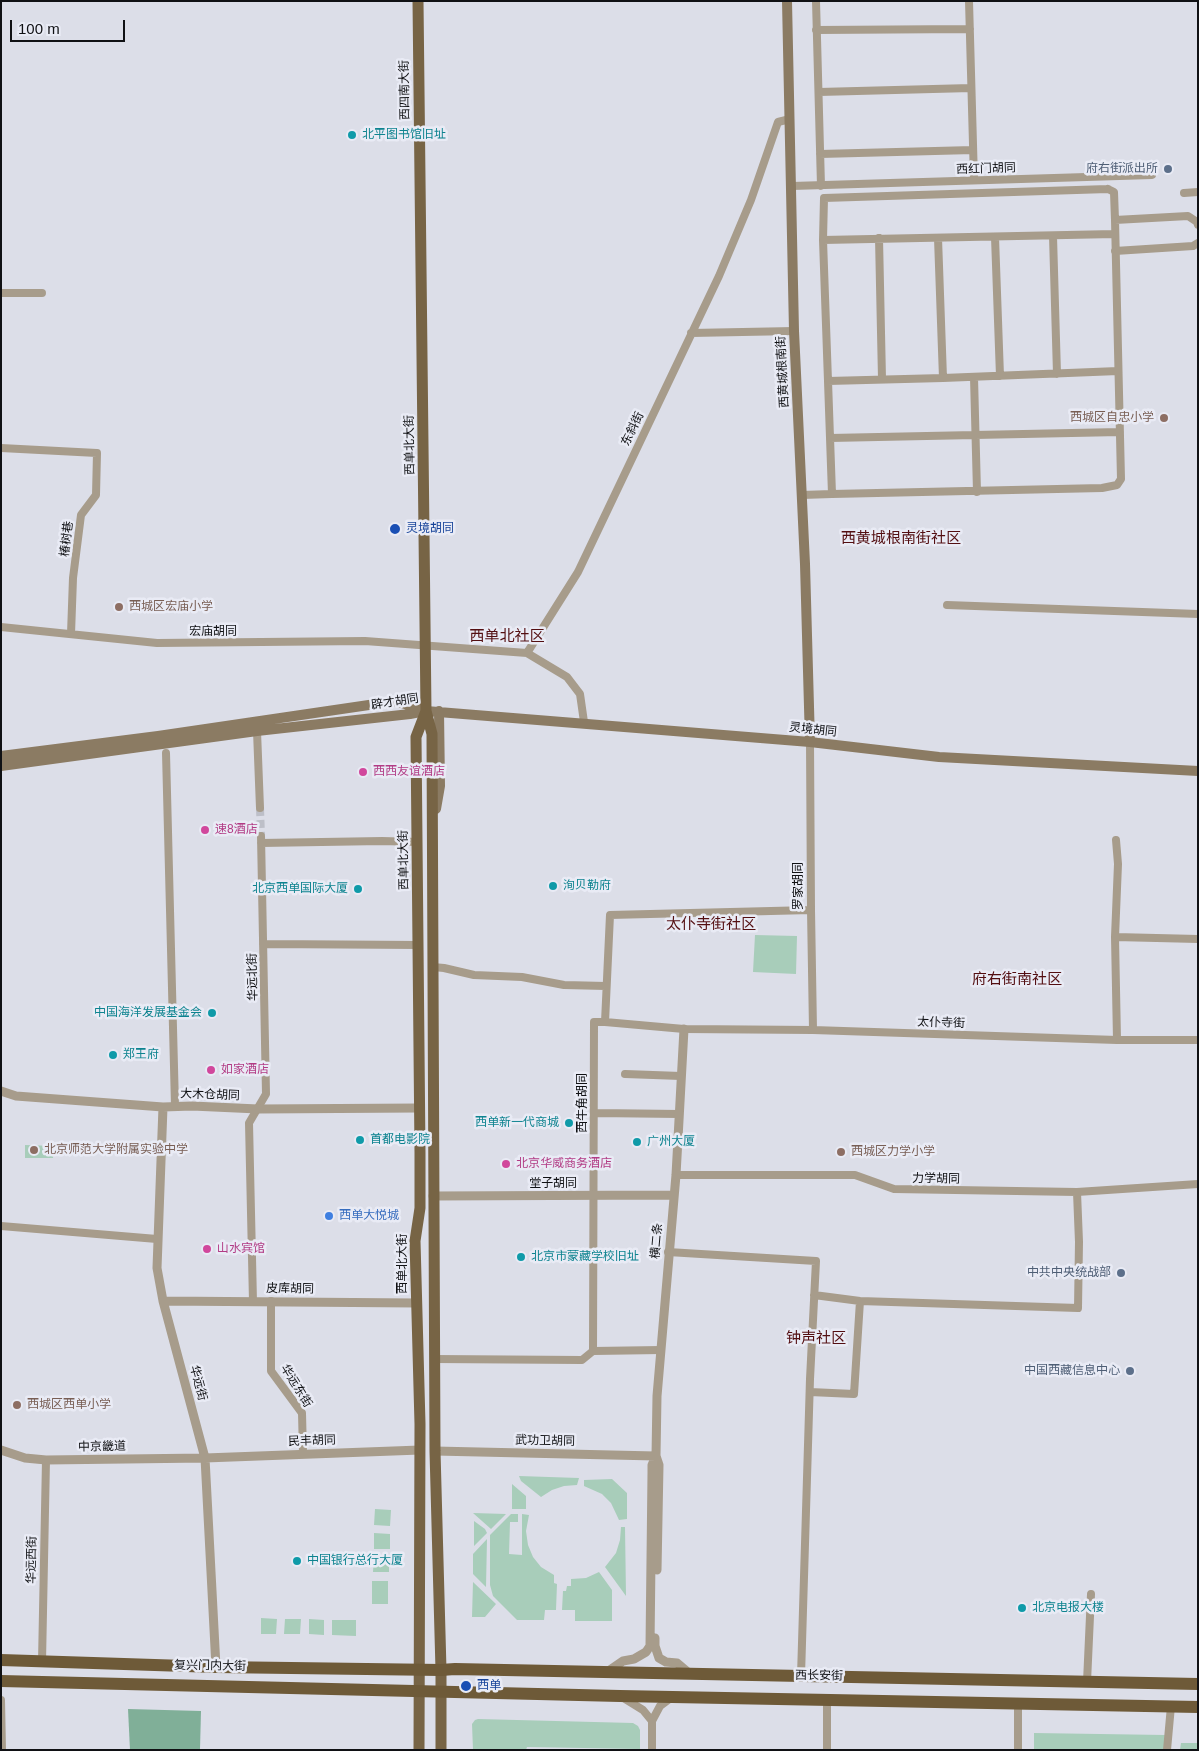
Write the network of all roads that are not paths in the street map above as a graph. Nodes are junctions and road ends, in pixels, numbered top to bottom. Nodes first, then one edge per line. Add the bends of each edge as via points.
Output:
1 (418, 1) edge
2 (787, 1) edge
3 (816, 1) edge
4 (969, 1) edge
5 (970, 29) junction
6 (816, 30) junction
7 (971, 88) junction
8 (819, 92) junction
9 (790, 119) junction
10 (973, 150) junction
11 (820, 154) junction
12 (1152, 175) dead end
13 (974, 180) junction
14 (792, 186) junction
15 (821, 186) junction
16 (1198, 192) edge
17 (1184, 193) dead end
18 (420, 209) joint
19 (1115, 220) junction
20 (1198, 224) edge
21 (1115, 234) junction
22 (1052, 236) junction
23 (995, 237) junction
24 (879, 238) junction
25 (938, 238) junction
26 (823, 240) junction
27 (1198, 243) edge
28 (1115, 251) junction
29 (1, 293) edge
30 (42, 293) dead end
31 (794, 331) junction
32 (691, 333) junction
33 (1118, 371) junction
34 (1057, 374) junction
35 (1000, 376) junction
36 (974, 377) junction
37 (943, 378) junction
38 (882, 379) junction
39 (828, 381) junction
40 (1120, 432) junction
41 (975, 435) junction
42 (830, 438) junction
43 (1, 448) edge
44 (977, 492) junction
45 (832, 494) junction
46 (802, 495) junction
47 (947, 605) dead end
48 (1198, 614) edge
49 (1, 627) edge
50 (71, 634) junction
51 (425, 645) junction
52 (528, 653) junction
53 (426, 710) junction
54 (439, 711) junction
55 (584, 722) junction
56 (257, 731) junction
57 (810, 742) junction
58 (166, 753) dead end
59 (1, 756) edge
60 (1, 766) edge
61 (1198, 771) edge
62 (260, 808) tunnel mouth
63 (432, 830) junction
64 (1116, 840) dead end
65 (418, 842) junction
66 (811, 910) junction
67 (1116, 937) junction
68 (1198, 938) edge
69 (263, 944) junction
70 (419, 945) junction
71 (433, 968) junction
72 (606, 986) junction
73 (605, 1022) junction
74 (684, 1029) junction
75 (813, 1030) junction
76 (1117, 1040) junction
77 (1198, 1040) edge
78 (625, 1074) dead end
79 (681, 1076) junction
80 (1, 1091) edge
81 (175, 1106) junction
82 (162, 1107) junction
83 (420, 1108) junction
84 (258, 1109) junction
85 (596, 1113) dead end
86 (679, 1114) junction
87 (676, 1175) junction
88 (1198, 1184) edge
89 (1077, 1192) junction
90 (673, 1195) junction
91 (434, 1196) junction
92 (594, 1196) junction
93 (1, 1226) edge
94 (157, 1238) junction
95 (668, 1252) junction
96 (814, 1295) junction
97 (163, 1301) junction
98 (271, 1301) junction
99 (860, 1301) junction
100 (253, 1302) junction
101 (416, 1304) junction
102 (661, 1350) junction
103 (593, 1351) junction
104 (434, 1359) junction
105 (810, 1392) junction
106 (1, 1450) edge
107 (420, 1450) junction
108 (434, 1451) junction
109 (303, 1453) junction
110 (656, 1456) junction
111 (205, 1458) junction
112 (46, 1460) junction
113 (1090, 1594) dead end
114 (1, 1660) edge
115 (42, 1662) junction
116 (216, 1666) junction
117 (419, 1670) junction
118 (441, 1670) junction
119 (607, 1672) junction
120 (690, 1674) junction
121 (801, 1676) junction
122 (1, 1681) edge
123 (1087, 1682) junction
124 (1198, 1684) edge
125 (419, 1692) junction
126 (442, 1692) junction
127 (620, 1696) junction
128 (672, 1696) junction
129 (827, 1699) junction
130 (1, 1700) edge
131 (1018, 1703) junction
132 (1171, 1706) junction
133 (1198, 1707) edge
134 (652, 1720) junction
135 (2, 1750) edge
136 (419, 1750) edge
137 (441, 1750) edge
138 (652, 1750) edge
139 (827, 1750) edge
140 (1018, 1750) edge
141 (1167, 1750) edge

1 - 18 main road, 西四南大街
2 - 9 main road, 西黄城根南街
3 - 6 street
4 - 5 street
5 - 6 street
5 - 7 street
6 - 8 street
7 - 8 street
7 - 10 street
8 - 11 street
9 - 14 main road, 西黄城根南街
9 - 32 street, 东斜街 via 778,122 751,200
10 - 11 street
10 - 13 street
11 - 15 street
12 - 13 street, 西红门胡同
13 - 15 street, 西红门胡同
14 - 15 street, 西红门胡同
14 - 31 main road, 西黄城根南街
16 - 17 street
18 - 51 main road, 西单北大街
19 - 20 street via 1188,216
19 - 21 street
19 - 26 street via 1114,192 1108,189 824,198
21 - 22 street
21 - 28 street
22 - 23 street
22 - 34 street
23 - 25 street
23 - 35 street
24 - 25 street
24 - 26 street
24 - 38 street
25 - 37 street
26 - 39 street
27 - 28 street via 1193,246
28 - 33 street
29 - 30 street
31 - 32 street
31 - 46 main road, 西黄城根南街
32 - 52 street, 东斜街 via 578,572
33 - 34 street
33 - 40 street
34 - 35 street
35 - 36 street
36 - 37 street
36 - 41 street
37 - 38 street
38 - 39 street
39 - 42 street
40 - 41 street
40 - 44 street via 1121,479 1117,486
41 - 42 street
41 - 44 street
42 - 45 street
43 - 50 street, 椿树巷 via 97,453 96,495 81,515 73,578
44 - 45 street
45 - 46 street
46 - 57 main road, 西黄城根南街
47 - 48 street
49 - 50 street, 宏庙胡同
50 - 51 street, 宏庙胡同 via 157,644 366,641
51 - 52 street
51 - 53 main road, 西单北大街
52 - 55 street via 567,677 580,694
53 - 54 main road, 灵境胡同
53 - 56 main road, 辟才胡同
53 - 59 main road, 辟才胡同 via 396,701
53 - 63 main road, 西单北大街 via 432,734
53 - 65 main road, 西单北大街 via 416,737
54 - 55 main road, 灵境胡同
54 - 63 main road via 440,786
55 - 57 main road, 灵境胡同
56 - 60 main road, 辟才胡同
56 - 62 street
57 - 61 main road, 灵境胡同 via 939,757
57 - 66 street, 罗家胡同
58 - 81 street
63 - 71 main road, 西单北大街
64 - 67 street
65 - 69 street, 华远北街 via 261,839
65 - 70 main road, 西单北大街
66 - 72 street via 610,915
66 - 75 street, 罗家胡同
67 - 68 street
67 - 76 street
69 - 70 street
69 - 84 street, 华远北街 via 266,1094
70 - 83 main road, 西单北大街
71 - 72 street via 474,975 522,977 564,985
71 - 91 main road, 西单北大街
72 - 73 street
73 - 74 street, 太仆寺街
73 - 92 street, 西牛角胡同 via 594,1022
74 - 75 street, 太仆寺街
74 - 79 street, 横二条
75 - 76 street, 太仆寺街
76 - 77 street, 太仆寺街
78 - 79 street
79 - 86 street, 横二条
80 - 82 street, 大木仓胡同 via 16,1096
81 - 82 street, 大木仓胡同
81 - 84 street, 大木仓胡同
82 - 94 street, 华远街
83 - 84 street, 大木仓胡同
83 - 101 main road, 西单北大街
84 - 100 street, 华远北街 via 249,1123
85 - 86 street
86 - 87 street, 横二条
87 - 89 street, 力学胡同 via 855,1174 894,1189
87 - 90 street, 横二条
88 - 89 street, 力学胡同
89 - 99 street via 1078,1308
90 - 92 street, 堂子胡同
90 - 95 street, 横二条
91 - 92 street, 堂子胡同
91 - 104 main road, 西单北大街
92 - 103 street
93 - 94 street
94 - 97 street, 华远街 via 157,1268
95 - 96 street via 816,1261
95 - 102 street, 横二条
96 - 99 street
96 - 105 street
97 - 100 street, 皮库胡同
97 - 111 street, 华远街
98 - 100 street, 皮库胡同
98 - 101 street, 皮库胡同
98 - 109 street, 华远东街 via 271,1371 302,1413
99 - 105 street via 854,1394
101 - 107 main road, 西单北大街
102 - 103 street
102 - 110 street, 横二条
103 - 104 street via 582,1360
104 - 108 main road, 西单北大街
105 - 121 street
106 - 112 street, 中京畿道 via 25,1458
107 - 109 street, 民丰胡同
107 - 117 main road, 西单北大街
108 - 110 street, 武功卫胡同
108 - 118 main road, 西单北大街
109 - 111 street, 民丰胡同
110 - 119 street, 横二条 via 652,1465 650,1646 646,1652
110 - 120 street, 横二条 via 659,1465 655,1646 659,1658 677,1663
111 - 112 street, 中京畿道
111 - 116 street, 华远街
112 - 115 street, 华远西街
113 - 123 street
114 - 115 highway, 复兴门内大街
115 - 116 highway, 复兴门内大街
116 - 117 highway, 复兴门内大街
117 - 118 highway, 复兴门内大街
117 - 125 main road, 西单北大街
118 - 119 highway, 西长安街
118 - 126 main road, 西单北大街
119 - 120 highway, 西长安街
120 - 121 highway, 西长安街
121 - 123 highway, 西长安街
122 - 125 highway, 复兴门内大街
123 - 124 highway, 西长安街
125 - 126 highway, 复兴门内大街
125 - 136 main road, 西单北大街
126 - 127 highway, 西长安街
126 - 137 main road, 西单北大街
127 - 128 highway, 西长安街
127 - 134 street via 643,1710
128 - 129 highway, 西长安街
128 - 134 street via 660,1706
129 - 131 highway, 西长安街
129 - 139 street
130 - 135 street
131 - 132 highway, 西长安街
131 - 140 street
132 - 133 highway, 西长安街
132 - 141 street
134 - 138 street

